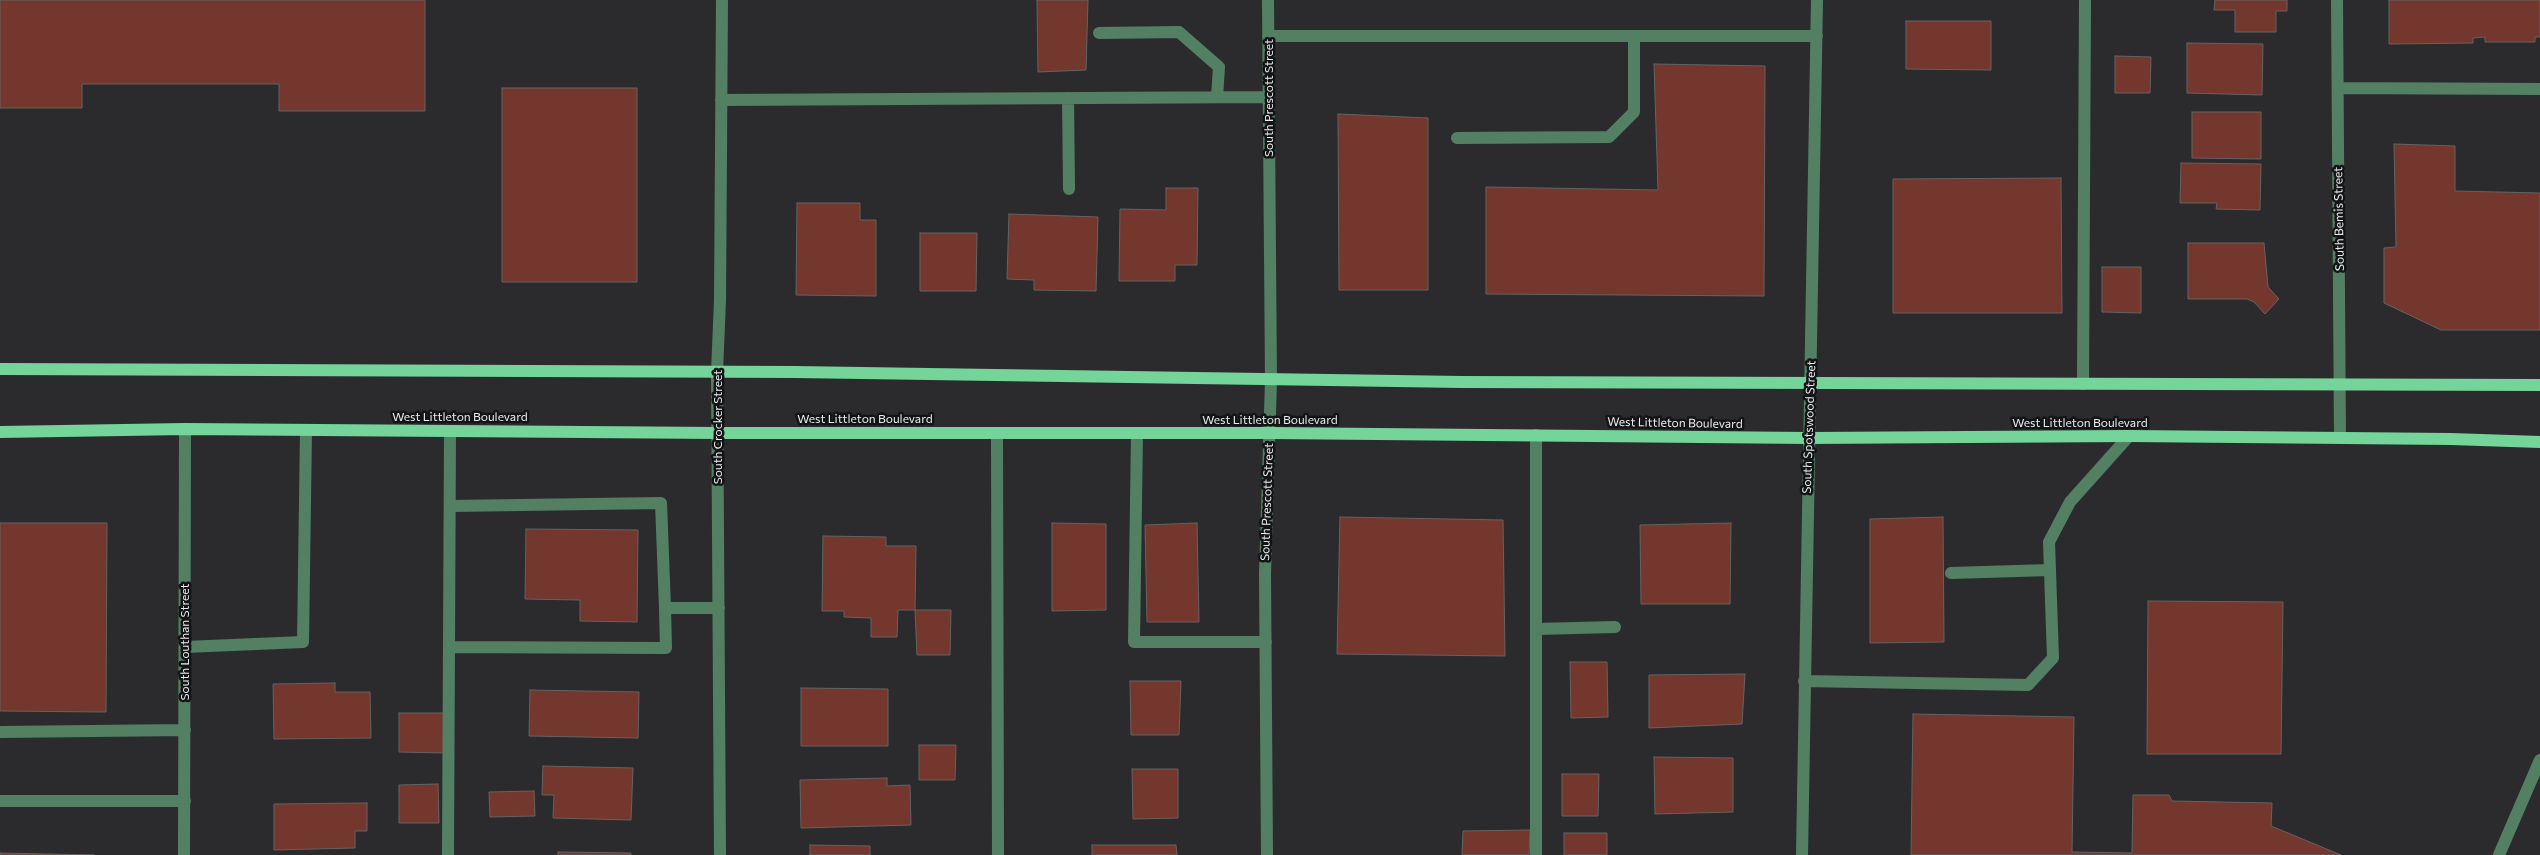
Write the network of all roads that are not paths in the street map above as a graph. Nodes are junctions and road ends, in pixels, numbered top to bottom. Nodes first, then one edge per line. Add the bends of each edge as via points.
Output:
1 (722, 0) edge
2 (1268, 0) edge
3 (1817, 0) edge
4 (2085, 0) edge
5 (2337, 0) edge
6 (1099, 33) dead end
7 (1268, 36) junction
8 (1634, 36) junction
9 (1817, 36) junction
10 (2338, 88) junction
11 (2540, 89) edge
12 (1217, 97) junction
13 (1268, 97) junction
14 (1068, 98) junction
15 (721, 100) junction
16 (1457, 138) dead end
17 (1069, 189) dead end
18 (0, 369) edge
19 (717, 372) junction
20 (1271, 381) junction
21 (1811, 383) junction
22 (2083, 384) junction
23 (2341, 384) junction
24 (2540, 385) edge
25 (185, 429) junction
26 (306, 430) junction
27 (450, 431) junction
28 (0, 432) edge
29 (717, 433) junction
30 (997, 433) junction
31 (1137, 433) junction
32 (1270, 433) junction
33 (1536, 435) junction
34 (2129, 436) junction
35 (1808, 438) junction
36 (2340, 438) junction
37 (2540, 442) edge
38 (450, 506) junction
39 (2050, 570) junction
40 (1950, 573) dead end
41 (664, 608) junction
42 (718, 608) junction
43 (1615, 627) dead end
44 (1536, 629) junction
45 (1266, 642) junction
46 (185, 647) junction
47 (449, 647) junction
48 (1804, 681) junction
49 (184, 730) junction
50 (0, 732) edge
51 (2540, 760) edge
52 (0, 800) edge
53 (184, 801) junction
54 (184, 855) edge
55 (448, 855) edge
56 (720, 855) edge
57 (998, 855) edge
58 (1267, 855) edge
59 (1536, 855) edge
60 (1802, 855) edge
61 (2499, 855) edge

1 - 15 street, South Crocker Street
2 - 7 street, South Prescott Street
3 - 9 street, South Spotswood Street
4 - 22 street
5 - 10 street, South Bemis Street
6 - 12 street via 1179,32 1219,67
7 - 8 street
7 - 13 street, South Prescott Street
8 - 9 street
8 - 16 street via 1634,112 1609,137
9 - 21 street, South Spotswood Street
10 - 11 street
10 - 23 street, South Bemis Street
12 - 13 street
12 - 14 street
13 - 20 street, South Prescott Street
14 - 15 street
14 - 17 street
15 - 19 street, South Crocker Street
18 - 19 main road
19 - 20 main road
19 - 29 street, South Crocker Street
20 - 21 main road
20 - 32 street, South Prescott Street
21 - 22 main road
21 - 35 street, South Spotswood Street
22 - 23 main road
23 - 24 main road
23 - 36 street, South Bemis Street
25 - 26 main road, West Littleton Boulevard
25 - 28 main road, West Littleton Boulevard
25 - 46 street, South Louthan Street
26 - 27 main road, West Littleton Boulevard
26 - 46 street via 303,642
27 - 29 main road, West Littleton Boulevard
27 - 38 street
29 - 30 main road, West Littleton Boulevard
29 - 42 street, South Crocker Street
30 - 31 main road, West Littleton Boulevard
30 - 57 street
31 - 32 main road, West Littleton Boulevard
31 - 45 street via 1134,642
32 - 33 main road, West Littleton Boulevard
32 - 45 street, South Prescott Street
33 - 35 main road, West Littleton Boulevard
33 - 44 street
34 - 35 main road, West Littleton Boulevard
34 - 36 main road, West Littleton Boulevard
34 - 39 street via 2070,502 2049,542
35 - 48 street, South Spotswood Street
36 - 37 main road, West Littleton Boulevard
38 - 41 street via 661,503
38 - 47 street
39 - 40 street
39 - 48 street via 2053,658 2028,685
41 - 42 street
41 - 47 street via 666,648
42 - 56 street, South Crocker Street
43 - 44 street
44 - 59 street
45 - 58 street, South Prescott Street
46 - 49 street, South Louthan Street
47 - 55 street
48 - 60 street, South Spotswood Street
49 - 50 street
49 - 53 street, South Louthan Street
51 - 61 street
52 - 53 street
53 - 54 street, South Louthan Street

